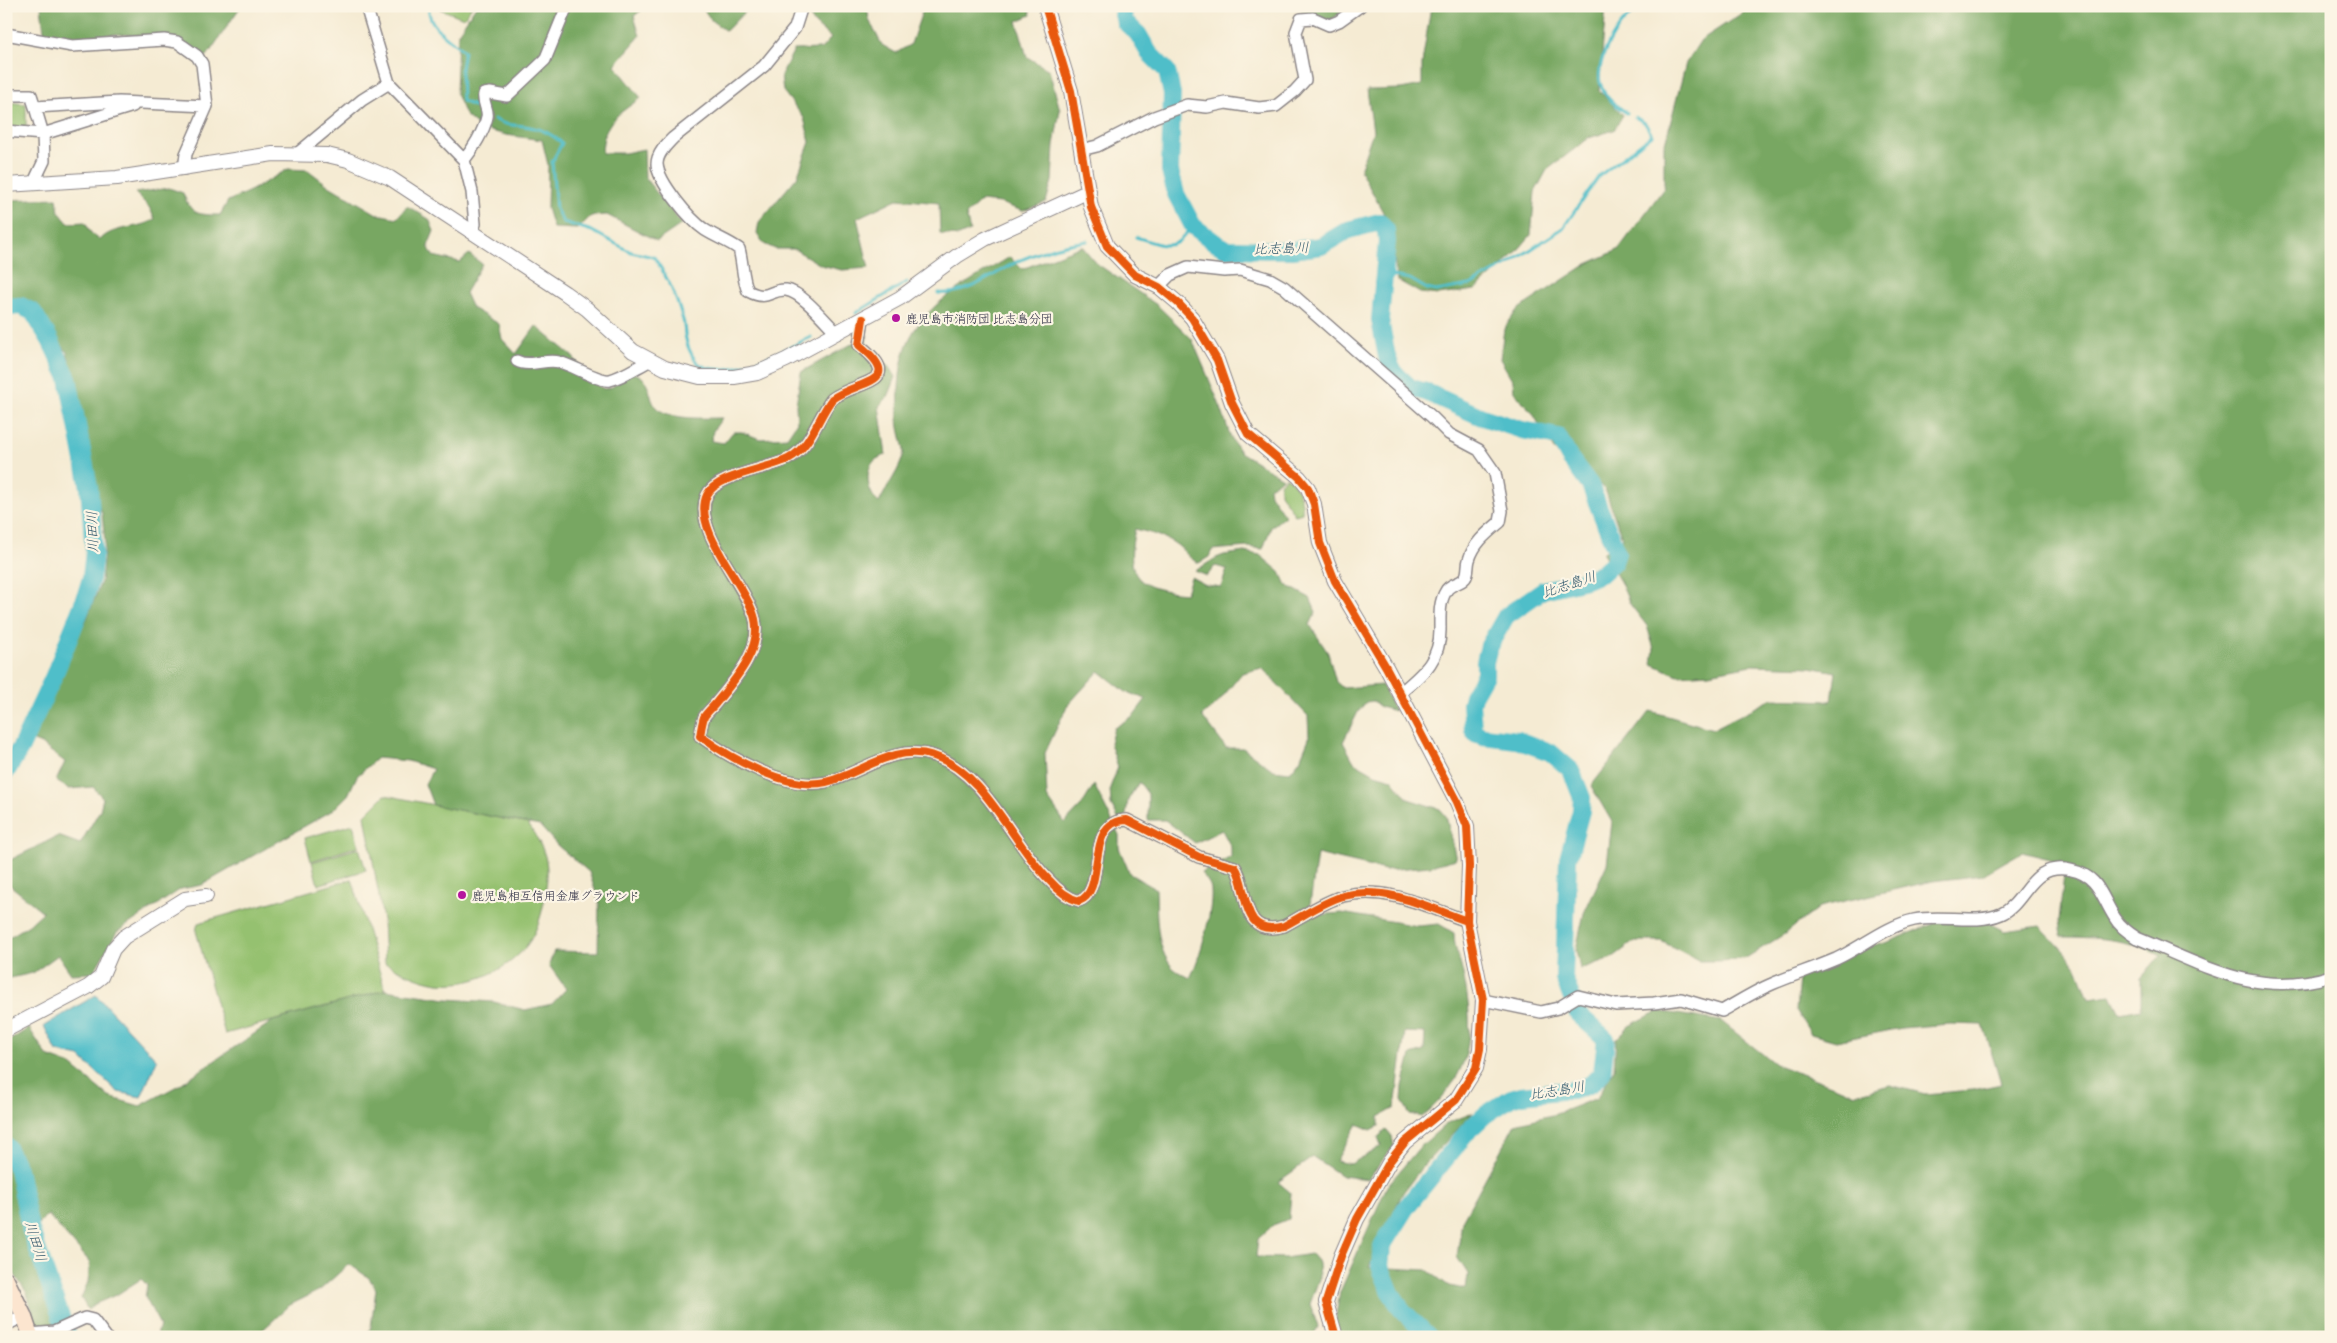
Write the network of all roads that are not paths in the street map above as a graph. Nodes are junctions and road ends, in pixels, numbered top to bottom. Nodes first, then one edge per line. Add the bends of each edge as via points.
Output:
1 (366, 6) edge
2 (567, 6) edge
3 (802, 6) edge
4 (1045, 6) edge
5 (1360, 6) edge
6 (6, 34) edge
7 (390, 83) junction
8 (6, 95) edge
9 (140, 103) junction
10 (207, 106) junction
11 (35, 107) junction
12 (6, 131) edge
13 (43, 134) junction
14 (1082, 150) junction
15 (297, 154) junction
16 (464, 160) junction
17 (184, 169) junction
18 (33, 184) junction
19 (6, 185) edge
20 (1089, 191) junction
21 (471, 231) junction
22 (1158, 287) junction
23 (863, 319) junction
24 (837, 333) junction
25 (649, 361) junction
26 (517, 362) dead end
27 (1399, 694) junction
28 (206, 896) dead end
29 (1467, 921) junction
30 (2331, 976) edge
31 (1483, 1000) junction
32 (6, 1030) edge
33 (6, 1279) edge
34 (24, 1316) junction
35 (6, 1325) edge
36 (31, 1335) edge
37 (106, 1337) edge
38 (1336, 1337) edge

1 - 7 street
2 - 16 street via 545,60 507,96 484,94 488,116 472,151
3 - 24 street via 794,28 764,66 673,138 657,162 659,174 690,217 705,230 739,249 743,281 748,291 765,296 785,290 797,293
4 - 14 street via 1071,91
5 - 14 street via 1329,25 1313,18 1301,19 1296,32 1305,80 1276,106 1260,108 1226,103 1207,107 1187,104
6 - 10 street via 72,46 177,42 190,50 202,64
7 - 15 street via 362,100
7 - 16 street
8 - 11 street via 31,95
9 - 10 street
9 - 11 street
9 - 13 street
10 - 17 street via 186,154
11 - 13 street
12 - 13 street
13 - 18 street via 44,161
14 - 20 street
15 - 17 street via 256,156
15 - 21 street via 327,155 368,167
16 - 21 street via 472,192 475,224
17 - 18 street
18 - 19 street
20 - 22 street via 1093,214 1107,246 1135,275
20 - 23 street via 985,239 900,298
21 - 25 street via 587,309 633,351
22 - 27 street via 1178,302 1205,338 1248,434 1300,477 1308,488 1320,543 1332,574
22 - 27 street via 1170,275 1188,267 1224,272 1240,270 1270,279 1309,307 1449,434 1479,450 1489,462 1495,473 1502,511 1500,522 1477,544 1466,576 1446,591 1439,612 1437,650 1429,668
23 - 24 street
23 - 29 street via 859,346 876,359 880,367 874,379 832,399 803,449 787,459 721,482 706,496 708,529 747,600 755,620 755,636 736,678 705,715 700,736 728,755 766,773 803,783 827,782 906,752 934,756 967,775 1028,858 1058,890 1073,900 1088,897 1098,848 1109,826 1127,820 1199,857 1235,867 1240,875 1245,906 1263,926 1284,926 1333,900 1366,892 1394,895
24 - 25 street via 772,367 734,377 700,377
25 - 26 street via 610,380 556,361
27 - 29 street via 1467,826
28 - 32 street via 185,899 124,937 112,949 101,977 95,982
29 - 31 street
30 - 31 street via 2292,985 2229,976 2125,931 2094,882 2072,870 2060,869 2038,877 2001,915 1914,920 1898,925 1836,958 1771,984 1722,1011 1681,999 1616,1005 1578,996 1558,1008 1541,1012
31 - 38 street via 1476,1068 1456,1100 1405,1142 1390,1161 1357,1219 1326,1302
33 - 34 main road
34 - 35 street
34 - 36 main road
36 - 37 street via 54,1332 85,1318 93,1320

